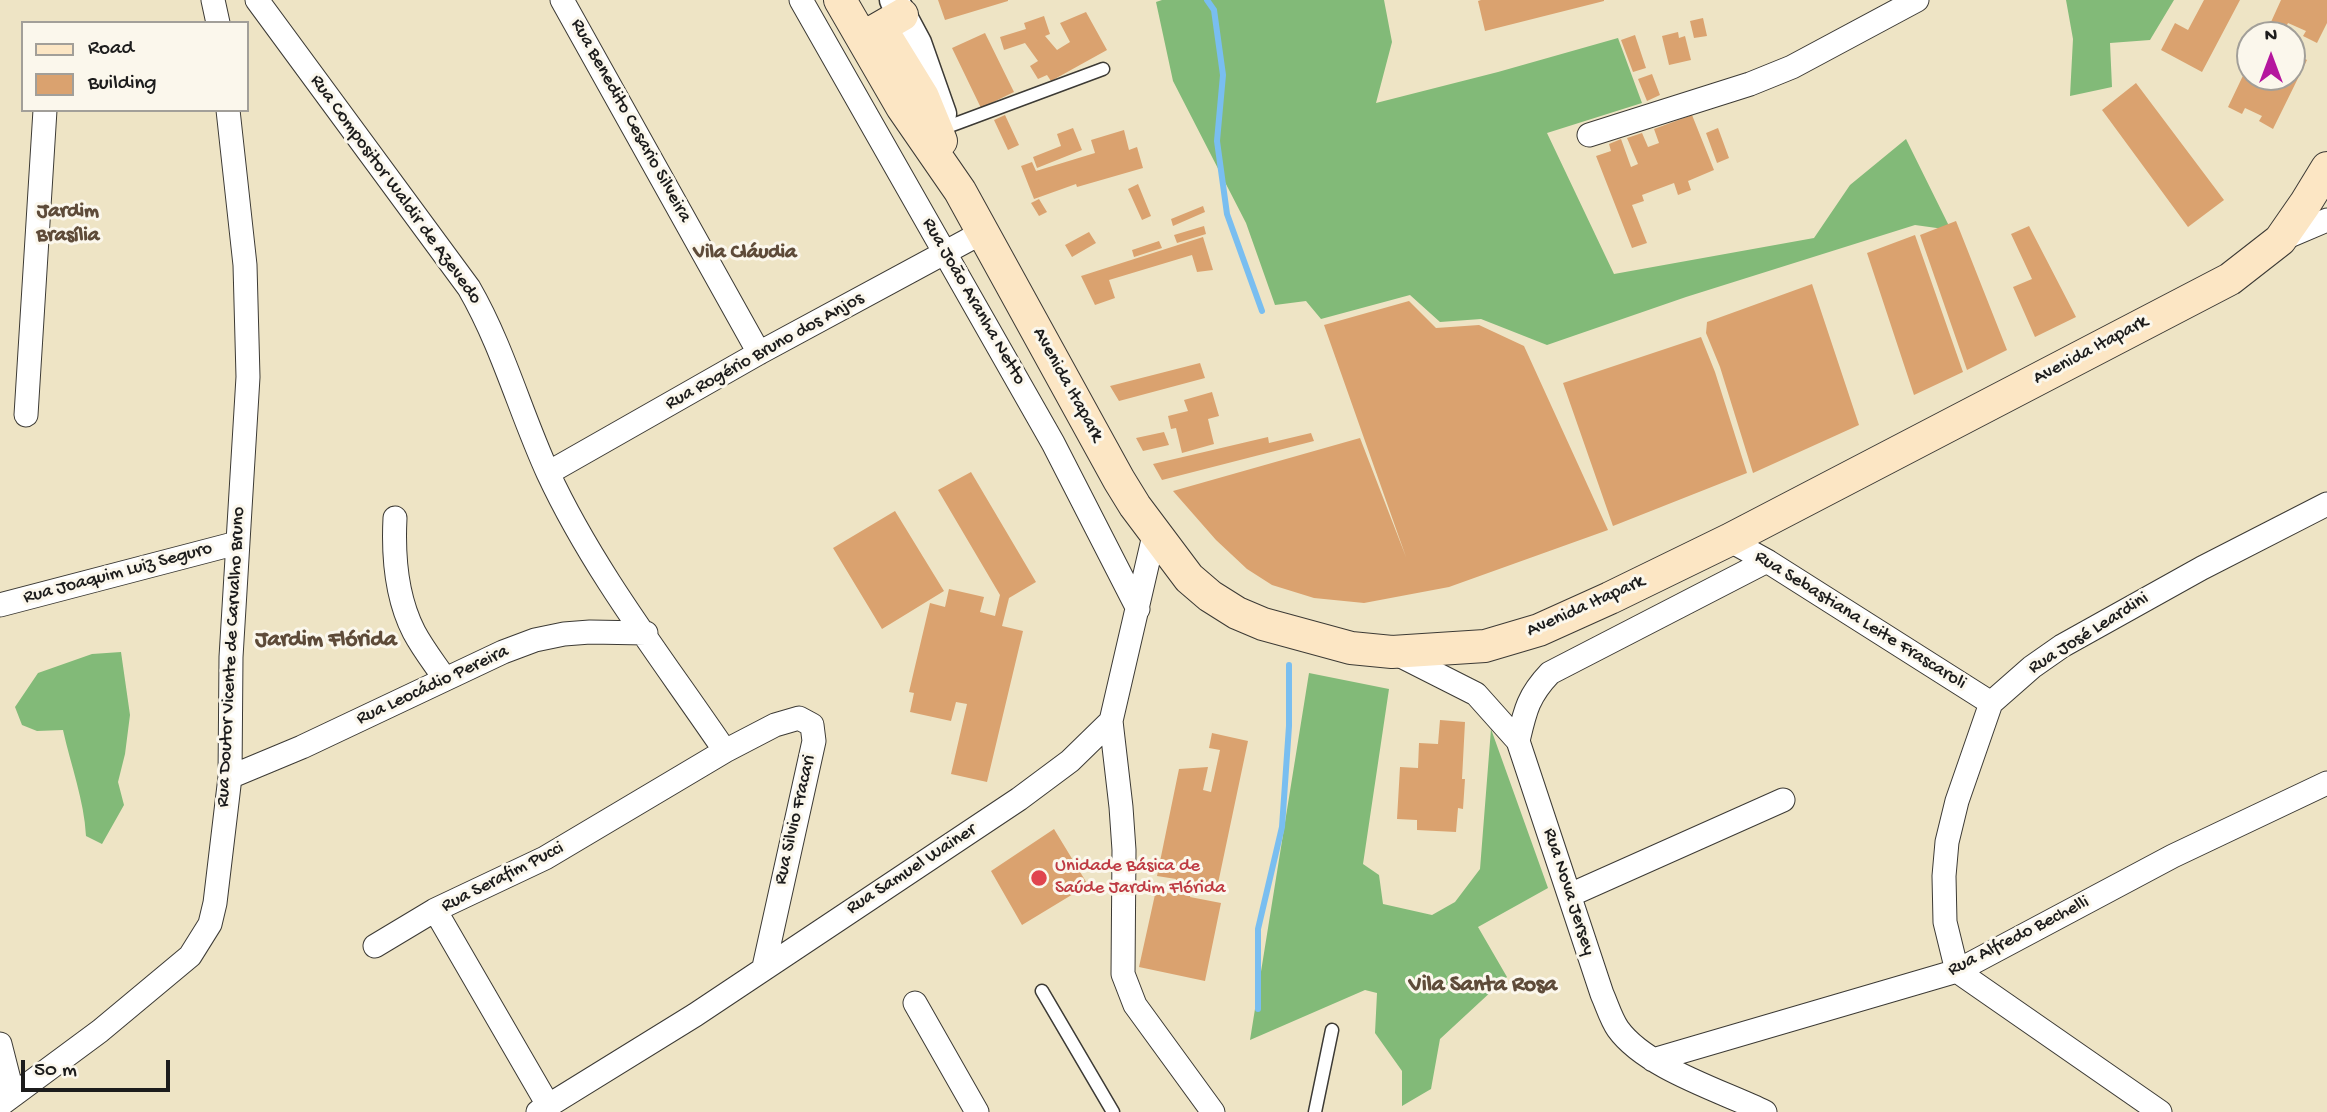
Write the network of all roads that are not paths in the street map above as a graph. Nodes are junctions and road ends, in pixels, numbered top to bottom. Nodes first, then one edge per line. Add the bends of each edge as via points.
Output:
1 (213, 0) edge
2 (257, 0) edge
3 (562, 0) edge
4 (801, 0) edge
5 (840, 0) edge
6 (864, 0) edge
7 (1917, 0) edge
8 (884, 20) edge
9 (218, 21) edge
10 (1103, 69) dead end
11 (45, 112) edge
12 (228, 112) edge
13 (947, 127) junction
14 (1589, 135) dead end
15 (2327, 168) edge
16 (956, 178) junction
17 (2327, 220) edge
18 (983, 232) junction
19 (2280, 240) junction
20 (945, 253) junction
21 (759, 353) junction
22 (26, 415) dead end
23 (548, 473) junction
24 (2327, 503) edge
25 (395, 518) dead end
26 (1155, 531) junction
27 (1729, 540) junction
28 (237, 543) junction
29 (1767, 561) junction
30 (0, 605) edge
31 (1138, 609) junction
32 (646, 633) junction
33 (1392, 652) junction
34 (445, 679) junction
35 (1991, 703) junction
36 (1526, 706) junction
37 (1495, 713) junction
38 (1111, 721) junction
39 (1518, 741) junction
40 (725, 751) junction
41 (230, 777) junction
42 (2327, 783) edge
43 (1783, 800) dead end
44 (1570, 895) junction
45 (435, 909) junction
46 (375, 946) dead end
47 (764, 967) junction
48 (1957, 971) junction
49 (1042, 991) dead end
50 (915, 1003) dead end
51 (1332, 1030) dead end
52 (0, 1044) edge
53 (1653, 1060) junction
54 (7, 1100) edge
55 (543, 1108) edge
56 (977, 1112) edge
57 (1113, 1112) edge
58 (1213, 1112) edge
59 (1315, 1112) edge
60 (1765, 1112) edge
61 (2160, 1112) edge

1 - 9 street
2 - 23 street, Rua Compositor Waldir de Azevedo via 469,288 488,320
3 - 21 street, Rua Benedito Cesario Silveira
4 - 20 street, Rua João Aranha Netto
5 - 8 main road, Avenida Itapark
6 - 8 main road, Avenida Itapark
7 - 14 street via 1793,67
8 - 13 street via 917,43
8 - 16 main road, Avenida Itapark via 902,107
10 - 13 lane
11 - 22 street
12 - 28 street, Rua Doutor Vicente de Carvalho Bruno via 247,326
13 - 16 street
15 - 19 main road, Avenida Itapark
16 - 18 main road, Avenida Itapark
17 - 19 street
18 - 20 street, Rua Rogério Bruno dos Anjos
18 - 26 main road, Avenida Itapark via 1119,480
19 - 27 main road, Avenida Itapark via 2230,279
20 - 21 street, Rua Rogério Bruno dos Anjos
20 - 31 street, Rua João Aranha Netto via 1053,443
21 - 23 street, Rua Rogério Bruno dos Anjos
23 - 32 street, Rua Compositor Waldir de Azevedo via 589,550
24 - 35 street, Rua José Leardini via 2063,646
25 - 34 street via 395,569 408,619
26 - 31 street
26 - 33 main road, Avenida Itapark via 1189,578 1237,613 1351,648
27 - 29 street, Rua Sebastiana Leite Frascaroli
27 - 33 main road, Avenida Itapark via 1539,630 1485,646
28 - 30 street, Rua Joaquim Luiz Seguro
28 - 41 street, Rua Doutor Vicente de Carvalho Bruno
29 - 35 street, Rua Sebastiana Leite Frascaroli
29 - 36 street via 1550,673
31 - 38 street
32 - 34 street, Rua Leocádio Pereira via 590,632 535,640
32 - 40 street, Rua Compositor Waldir de Azevedo
33 - 37 street, Rua Nova Jersey via 1453,680
34 - 41 street, Rua Leocádio Pereira
35 - 48 street, Rua José Leardini via 1947,842 1945,922
36 - 37 street
36 - 39 street
37 - 39 street, Rua Nova Jersey
38 - 47 street, Rua Samuel Wainer via 1070,761 1019,799
38 - 58 street via 1124,850 1123,974 1135,1005
39 - 44 street, Rua Nova Jersey
40 - 45 street, Rua Serafim Pucci via 545,858
40 - 47 street, Rua Silvio Fracari via 791,719 807,721 814,732
41 - 54 street, Rua Doutor Vicente de Carvalho Bruno via 215,903 201,942 100,1031
42 - 48 street, Rua Alfredo Bechelli via 2173,856
43 - 44 street
44 - 53 street, Rua Nova Jersey via 1617,1029
45 - 46 street
45 - 55 street, Rua Serafim Pucci
47 - 55 street, Rua Samuel Wainer
48 - 53 street, Rua Alfredo Bechelli
48 - 61 street
49 - 57 lane
50 - 56 street
51 - 59 lane
52 - 54 street
53 - 60 street, Rua Nova Jersey

